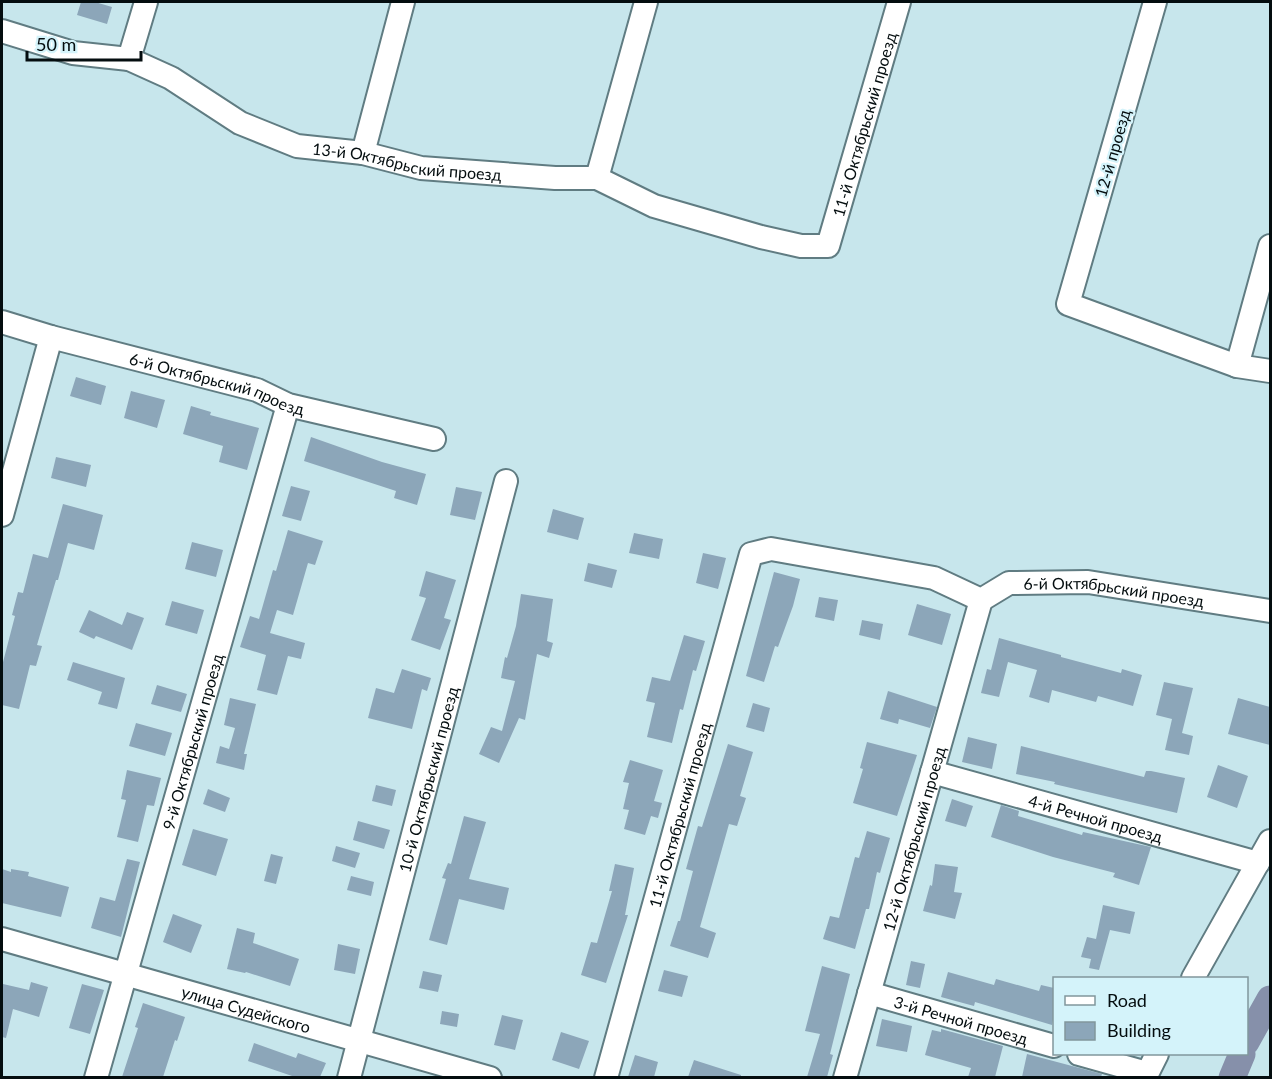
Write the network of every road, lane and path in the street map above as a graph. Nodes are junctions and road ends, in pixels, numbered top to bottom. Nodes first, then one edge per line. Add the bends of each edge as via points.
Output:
1 (146, 2) edge
2 (403, 2) edge
3 (646, 2) edge
4 (900, 2) edge
5 (1155, 2) edge
6 (2, 31) edge
7 (129, 59) junction
8 (363, 153) junction
9 (597, 178) junction
10 (828, 246) joint
11 (1270, 246) edge
12 (2, 322) edge
13 (51, 337) junction
14 (1237, 366) junction
15 (1270, 371) edge
16 (288, 405) junction
17 (434, 439) dead end
18 (506, 481) dead end
19 (2, 515) edge
20 (981, 600) junction
21 (1270, 611) edge
22 (932, 772) junction
23 (1270, 841) edge
24 (1258, 863) junction
25 (2, 939) edge
26 (126, 975) junction
27 (1194, 977) edge
28 (869, 993) junction
29 (360, 1040) junction
30 (1053, 1046) edge
31 (1088, 1055) edge
32 (1150, 1068) edge
33 (96, 1077) edge
34 (349, 1077) edge
35 (490, 1077) edge
36 (606, 1077) edge
37 (845, 1077) edge

1 - 7 street
2 - 8 street
3 - 9 street
4 - 10 street, 11-й Октябрьский проезд
5 - 14 street, 12-й проезд via 1068,304
6 - 7 street, 13-й Октябрьский проезд via 73,53
7 - 8 street, 13-й Октябрьский проезд via 171,78 240,123 297,146
8 - 9 street, 13-й Октябрьский проезд via 421,168
9 - 10 street, 13-й Октябрьский проезд via 654,206 761,237 801,246
11 - 14 street
12 - 13 street, 6-й Октябрьский проезд
13 - 16 street, 6-й Октябрьский проезд via 257,390
13 - 19 street
14 - 15 street
16 - 17 street, 6-й Октябрьский проезд
16 - 26 street, 9-й Октябрьский проезд
18 - 29 street, 10-й Октябрьский проезд
20 - 21 street, 6-й Октябрьский проезд via 1009,583 1088,582
20 - 22 street, 12-й Октябрьский проезд
20 - 36 street, 11-й Октябрьский проезд via 934,578 771,549 751,554
22 - 24 street, 4-й Речной проезд
22 - 28 street, 12-й Октябрьский проезд
23 - 24 street
24 - 27 street
25 - 26 street, улица Судейского
26 - 29 street, улица Судейского
26 - 33 street, 9-й Октябрьский проезд
28 - 30 street, 3-й Речной проезд
28 - 37 street, 12-й Октябрьский проезд
29 - 34 street, 10-й Октябрьский проезд
29 - 35 street, улица Судейского
31 - 32 street

